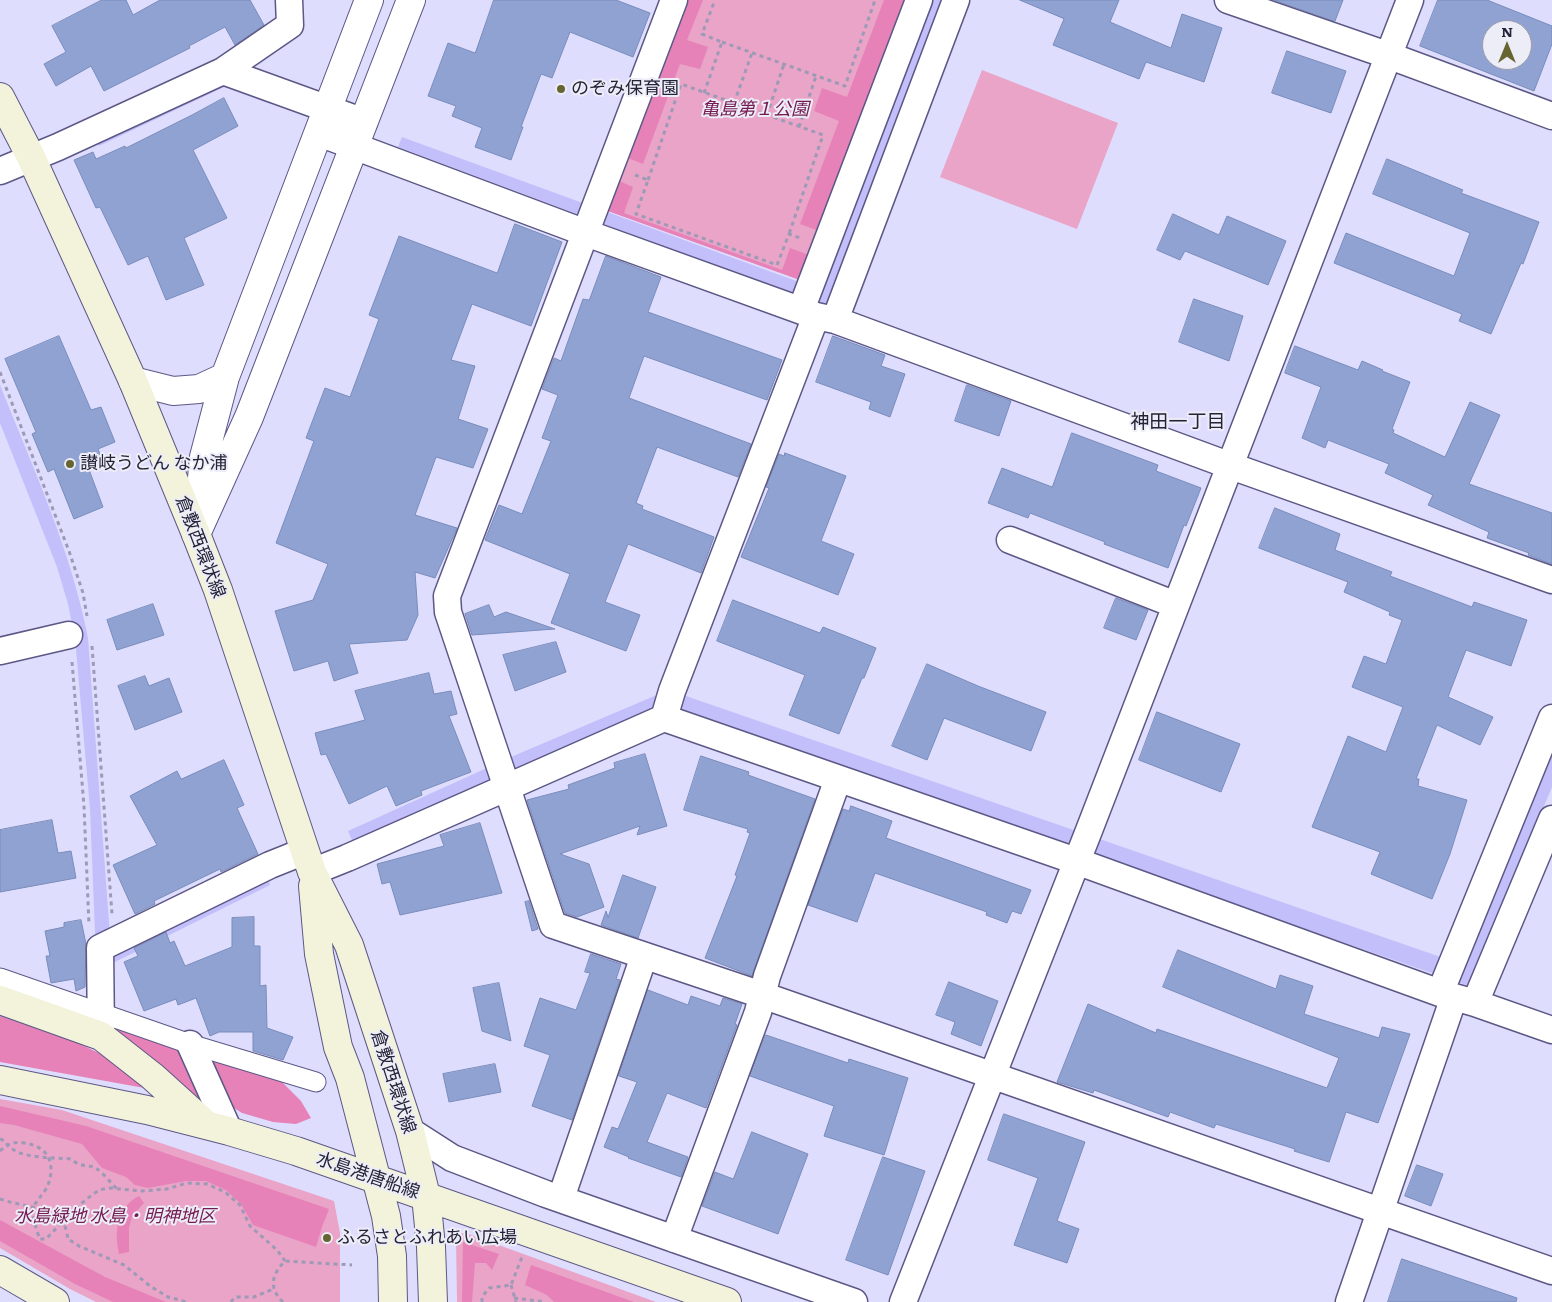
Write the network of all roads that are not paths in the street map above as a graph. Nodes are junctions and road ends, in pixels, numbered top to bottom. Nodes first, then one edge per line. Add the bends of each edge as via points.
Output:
1 (289, 0) edge
2 (369, 0) edge
3 (411, 0) edge
4 (674, 0) edge
5 (918, 0) edge
6 (956, 0) edge
7 (1228, 0) edge
8 (1410, 0) edge
9 (1390, 56) junction
10 (223, 71) junction
11 (0, 97) edge
12 (1552, 116) edge
13 (323, 121) junction
14 (359, 134) junction
15 (31, 157) junction
16 (0, 170) edge
17 (591, 220) junction
18 (813, 306) junction
19 (225, 377) junction
20 (133, 381) junction
21 (1231, 466) junction
22 (196, 534) junction
23 (1010, 540) dead end
24 (1552, 580) edge
25 (1176, 605) junction
26 (69, 635) road end
27 (0, 650) edge
28 (667, 707) junction
29 (1552, 718) edge
30 (502, 776) junction
31 (838, 779) junction
32 (1552, 819) edge
33 (1081, 849) junction
34 (308, 862) junction
35 (644, 956) junction
36 (0, 978) edge
37 (1454, 986) junction
38 (762, 996) junction
39 (0, 1000) edge
40 (101, 1025) junction
41 (1552, 1030) edge
42 (190, 1044) junction
43 (992, 1076) junction
44 (0, 1080) edge
45 (316, 1082) dead end
46 (218, 1128) junction
47 (410, 1131) junction
48 (378, 1180) junction
49 (426, 1196) junction
50 (561, 1198) junction
51 (1380, 1211) junction
52 (674, 1238) junction
53 (0, 1270) edge
54 (1552, 1271) edge
55 (55, 1302) edge
56 (394, 1302) edge
57 (433, 1302) edge
58 (727, 1302) edge
59 (854, 1302) edge
60 (903, 1302) edge
61 (1349, 1302) edge

1 - 10 street via 290,26
2 - 13 street
3 - 14 street
4 - 17 street
5 - 18 street via 824,248
6 - 18 street
7 - 9 street
8 - 9 street
9 - 12 street
9 - 21 street
10 - 13 street
10 - 15 street
11 - 15 main road, 倉敷西環状線
13 - 14 street
13 - 19 street
14 - 17 street
14 - 22 street via 249,418
15 - 16 street
15 - 20 main road, 倉敷西環状線
17 - 18 street
17 - 30 street via 447,596 448,612
18 - 21 street
18 - 28 street
19 - 20 street via 199,389 173,391
19 - 22 street via 204,457
20 - 22 main road, 倉敷西環状線
21 - 24 street
21 - 25 street
22 - 34 main road, 倉敷西環状線 via 218,590
23 - 25 street
25 - 33 street
26 - 27 street
28 - 30 street
28 - 31 street
29 - 37 street
30 - 34 street via 348,858
30 - 35 street via 553,925
31 - 33 street
31 - 38 street
32 - 37 street
33 - 37 street
33 - 43 street
34 - 40 street via 270,865 106,945
34 - 47 main road, 倉敷西環状線 via 348,944
34 - 48 main road, 倉敷西環状線 via 319,954 338,1047 350,1078
35 - 38 street
35 - 50 street
36 - 40 street
37 - 41 street
37 - 51 street
38 - 43 street
38 - 52 street
39 - 40 main road
40 - 42 street
40 - 46 main road via 152,1076
42 - 45 street
42 - 46 street
43 - 51 street
43 - 60 street
44 - 46 main road, 水島港唐船線
46 - 48 main road, 水島港唐船線
47 - 49 main road, 倉敷西環状線
47 - 50 street via 452,1158
48 - 49 main road, 水島港唐船線
48 - 56 main road, 倉敷西環状線 via 392,1256
49 - 57 main road, 倉敷西環状線 via 432,1247
49 - 58 main road, 水島港唐船線
50 - 52 street
51 - 54 street
51 - 61 street
52 - 59 street
53 - 55 main road

